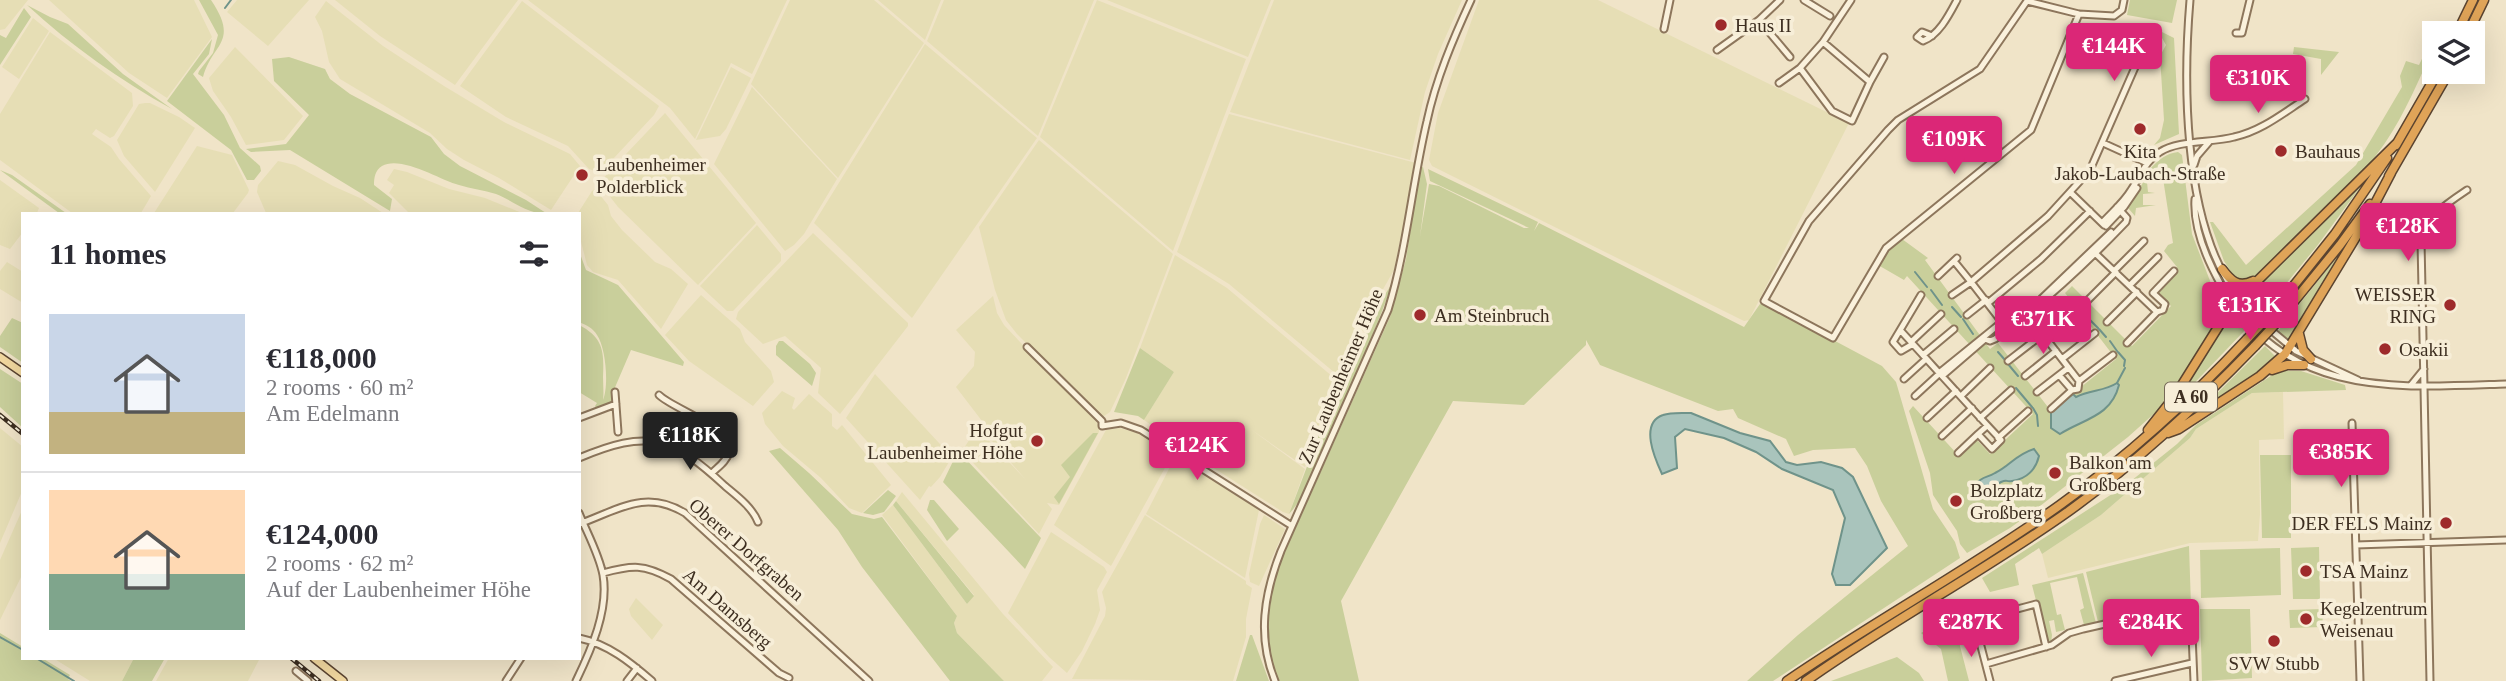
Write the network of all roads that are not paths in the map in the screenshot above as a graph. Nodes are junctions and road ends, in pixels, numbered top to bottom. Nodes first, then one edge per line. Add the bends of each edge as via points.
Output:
1 (1471, 0) edge
2 (1670, 0) edge
3 (1780, 0) edge
4 (1804, 0) edge
5 (1851, 0) edge
6 (1957, 0) edge
7 (2124, 0) edge
8 (2190, 0) edge
9 (2250, 0) edge
10 (2473, 0) edge
11 (2484, 0) edge
12 (2027, 1) edge
13 (2079, 14) junction
14 (1830, 16) dead end
15 (1759, 20) junction
16 (2463, 21) edge
17 (2474, 21) edge
18 (1664, 29) dead end
19 (2150, 33) dead end
20 (2236, 33) dead end
21 (1932, 36) dead end
22 (2146, 41) junction
23 (1823, 42) junction
24 (2154, 45) dead end
25 (1717, 50) dead end
26 (1790, 57) dead end
27 (1884, 57) dead end
28 (1800, 68) junction
29 (1779, 82) dead end
30 (1870, 82) junction
31 (2431, 84) edge
32 (2442, 84) edge
33 (2305, 99) dead end
34 (2209, 142) junction
35 (2397, 142) junction
36 (2103, 143) junction
37 (2191, 144) junction
38 (2145, 166) junction
39 (2193, 170) junction
40 (2391, 173) junction
41 (2467, 190) dead end
42 (2071, 193) junction
43 (2195, 194) junction
44 (2119, 209) junction
45 (2090, 211) junction
46 (2104, 224) junction
47 (2113, 234) junction
48 (2144, 241) dead end
49 (2095, 252) junction
50 (2158, 257) dead end
51 (2222, 269) junction
52 (2115, 271) junction
53 (2174, 271) dead end
54 (1938, 276) dead end
55 (2262, 276) junction
56 (1971, 282) junction
57 (2130, 285) junction
58 (2222, 287) junction
59 (2137, 292) junction
60 (2153, 293) junction
61 (1921, 295) dead end
62 (1952, 295) dead end
63 (2240, 298) junction
64 (2145, 300) junction
65 (1987, 301) junction
66 (2086, 302) dead end
67 (2236, 308) junction
68 (2077, 310) dead end
69 (2157, 312) junction
70 (2027, 313) junction
71 (1941, 314) dead end
72 (1966, 315) dead end
73 (2225, 316) junction
74 (2257, 318) junction
75 (2107, 322) dead end
76 (2005, 326) junction
77 (1954, 329) dead end
78 (1901, 331) junction
79 (2095, 333) dead end
80 (2299, 334) junction
81 (2044, 335) junction
82 (1984, 337) junction
83 (1912, 343) junction
84 (2127, 343) dead end
85 (1027, 347) dead end
86 (2287, 350) junction
87 (2056, 351) junction
88 (2113, 355) dead end
89 (0, 357) edge
90 (1925, 357) junction
91 (2062, 359) junction
92 (2008, 361) dead end
93 (2307, 362) junction
94 (1990, 368) dead end
95 (2068, 368) junction
96 (2424, 369) junction
97 (21, 372) edge
98 (1940, 374) junction
99 (2059, 375) junction
100 (2025, 376) dead end
101 (2260, 376) junction
102 (1904, 379) dead end
103 (2079, 381) junction
104 (2506, 384) edge
105 (2410, 386) junction
106 (2424, 387) junction
107 (2011, 390) dead end
108 (2072, 390) junction
109 (615, 392) dead end
110 (2037, 392) dead end
111 (1958, 394) junction
112 (659, 395) dead end
113 (1915, 396) dead end
114 (616, 404) junction
115 (1972, 408) junction
116 (2051, 409) dead end
117 (2028, 411) dead end
118 (581, 417) edge
119 (1927, 418) dead end
120 (1980, 418) junction
121 (2352, 423) dead end
122 (1987, 426) junction
123 (618, 432) dead end
124 (1979, 434) junction
125 (2165, 434) junction
126 (1942, 436) dead end
127 (1998, 438) junction
128 (2130, 450) junction
129 (1958, 453) dead end
130 (581, 457) edge
131 (712, 473) junction
132 (758, 522) dead end
133 (581, 523) edge
134 (1292, 526) junction
135 (2506, 540) edge
136 (2427, 542) junction
137 (2356, 545) junction
138 (603, 573) junction
139 (1977, 631) junction
140 (581, 638) edge
141 (1965, 638) dead end
142 (592, 641) junction
143 (2046, 647) junction
144 (317, 660) edge
145 (520, 660) edge
146 (2192, 663) junction
147 (1986, 664) junction
148 (637, 668) junction
149 (296, 671) dead end
150 (789, 678) dead end
151 (309, 681) edge
152 (343, 681) edge
153 (506, 681) edge
154 (576, 681) edge
155 (627, 681) edge
156 (652, 681) edge
157 (869, 681) edge
158 (1275, 681) edge
159 (1787, 681) edge
160 (1805, 681) edge
161 (1990, 681) edge
162 (2115, 681) edge
163 (2194, 681) edge
164 (2360, 681) edge
165 (2430, 681) edge

1 - 134 street, Zur Laubenheimer Höhe via 1449,49 1426,122 1399,275 1388,310
2 - 18 street
3 - 15 street
4 - 14 street
5 - 23 street
6 - 21 street
7 - 13 street via 2122,10 2114,16
8 - 37 street
9 - 20 street via 2242,33
10 - 16 highway
11 - 17 highway
12 - 13 street
12 - 13 street via 1980,69 1898,120 1879,140 1809,221 1764,301 1833,338 1886,248 2031,130
15 - 25 street
15 - 26 street
19 - 22 street
22 - 24 street
22 - 36 street
23 - 28 street
23 - 30 street
27 - 30 street
28 - 29 street
28 - 30 street via 1832,111 1852,121
31 - 35 highway, A 60
32 - 40 highway, A 60
33 - 34 street via 2263,127
34 - 37 street
34 - 39 street
35 - 55 highway
35 - 128 highway, A 60, bridge via 2343,223 2272,313 2201,387
36 - 38 street
36 - 42 street via 2090,170
37 - 38 street via 2166,148
37 - 39 street
38 - 44 street via 2136,190
39 - 43 street
40 - 80 highway
40 - 125 highway, A 60, bridge via 2279,320
41 - 96 street via 2438,211 2422,237
42 - 45 street
42 - 56 street
43 - 51 street
43 - 58 street via 2199,234
44 - 46 street
44 - 47 street via 2127,221
45 - 46 street
45 - 65 street via 2041,259
46 - 47 street
47 - 49 street
48 - 52 street
49 - 52 street
49 - 70 street
50 - 57 street
51 - 55 highway via 2239,284
51 - 63 street
52 - 57 street
52 - 66 street
53 - 60 street
54 - 56 street via 1955,260
55 - 63 highway
56 - 62 street
56 - 65 street
57 - 59 street
58 - 67 street
58 - 73 highway
59 - 64 street
59 - 75 street
60 - 64 street
60 - 69 street via 2165,304
61 - 78 street
63 - 67 highway
63 - 74 street
64 - 69 street
65 - 72 street
65 - 76 street
67 - 73 highway
67 - 74 highway
67 - 86 street via 2261,335
68 - 81 street
69 - 84 street
70 - 76 street
70 - 81 street
71 - 83 street
73 - 128 highway via 2175,396
74 - 86 street
76 - 82 street
76 - 82 street via 1992,341
77 - 90 street
78 - 83 street
78 - 83 street via 1893,342 1901,351
79 - 91 street
80 - 86 highway
80 - 93 highway
81 - 87 street
81 - 92 street
82 - 98 street
83 - 90 street
85 - 134 street via 1102,426 1121,424 1141,430
86 - 93 street
86 - 101 highway
87 - 91 street
87 - 100 street
88 - 103 street
89 - 97 main road
90 - 98 street
90 - 102 street
91 - 95 street
93 - 101 highway via 2284,365
93 - 105 street via 2329,376
94 - 111 street
95 - 99 street
95 - 103 street
96 - 105 street
96 - 106 street
98 - 111 street
98 - 113 street
99 - 108 street
99 - 110 street
101 - 125 highway
103 - 108 street via 2078,389
104 - 106 street
105 - 106 street
106 - 136 street
107 - 120 street
108 - 116 street
109 - 114 street
111 - 115 street
111 - 119 street
112 - 131 street via 726,439 729,453
114 - 118 street
114 - 123 street
115 - 120 street
115 - 126 street
117 - 127 street
120 - 122 street
121 - 137 street
122 - 124 street
122 - 127 street
124 - 127 street via 1992,449 2001,440
124 - 129 street
125 - 160 highway, A 60 via 2067,512
128 - 159 highway, A 60 via 2025,529
130 - 131 street via 615,444 647,441 673,446
131 - 132 street via 752,510
133 - 138 street
133 - 157 street, Oberer Dorfgraben via 639,501 675,507
134 - 158 street, Zur Laubenheimer Höhe via 1265,602 1264,635
135 - 136 street
136 - 137 street
136 - 165 street
137 - 164 street
138 - 142 street via 603,605
138 - 150 street, Am Damsberg via 632,566 671,579
139 - 141 street
139 - 143 street via 2006,612 2036,604
139 - 147 street
140 - 142 street
142 - 148 street
142 - 154 street
143 - 146 street via 2069,633 2184,606 2191,611
143 - 147 street
144 - 152 main road
145 - 153 street
146 - 162 street
146 - 163 street
147 - 161 street
148 - 155 street
148 - 156 street
149 - 151 street

